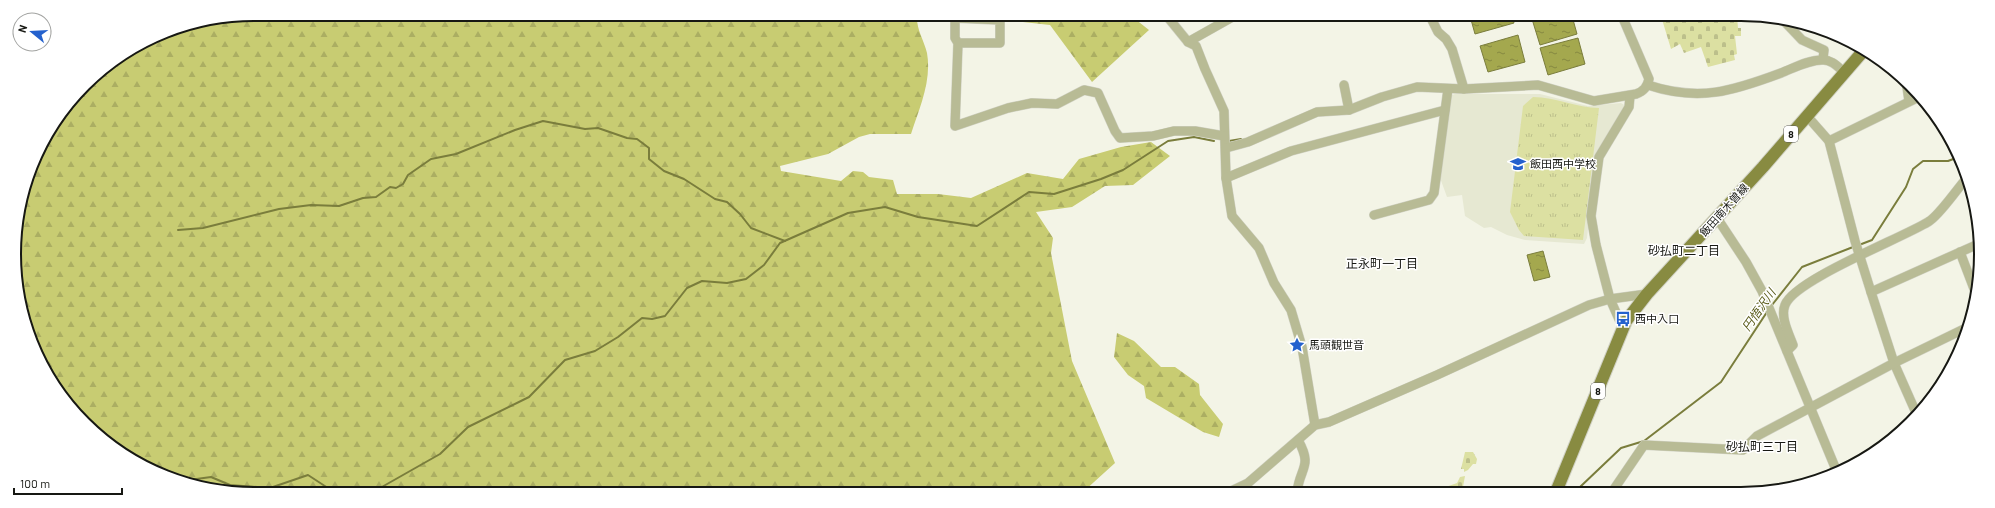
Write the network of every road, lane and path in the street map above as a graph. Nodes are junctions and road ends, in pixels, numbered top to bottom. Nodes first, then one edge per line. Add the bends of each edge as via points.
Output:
1 (955, 21) edge
2 (1000, 21) edge
3 (1171, 21) edge
4 (1225, 21) edge
5 (1432, 21) edge
6 (1624, 21) edge
7 (1788, 26) edge
8 (1188, 42) junction
9 (958, 43) junction
10 (1861, 54) edge
11 (1823, 59) junction
12 (1845, 73) junction
13 (1344, 85) dead end
14 (1648, 85) junction
15 (1448, 89) junction
16 (1464, 89) junction
17 (1908, 91) edge
18 (1630, 96) junction
19 (1915, 99) edge
20 (1909, 101) junction
21 (1349, 110) junction
22 (1445, 110) junction
23 (1807, 116) junction
24 (1224, 136) junction
25 (1829, 142) junction
26 (1226, 148) junction
27 (1226, 178) junction
28 (1963, 183) edge
29 (1374, 216) dead end
30 (1717, 218) junction
31 (1974, 246) edge
32 (1857, 248) junction
33 (1960, 252) junction
34 (1972, 284) edge
35 (1870, 292) junction
36 (1647, 294) junction
37 (1610, 299) junction
38 (1622, 328) junction
39 (1961, 330) edge
40 (1787, 351) junction
41 (1894, 363) junction
42 (1810, 408) junction
43 (1914, 410) edge
44 (1315, 426) junction
45 (1298, 440) junction
46 (1835, 467) edge
47 (1240, 487) edge
48 (1299, 487) edge
49 (1558, 487) edge
50 (1615, 487) edge

1 - 9 street via 955,38
2 - 9 street via 1000,42
3 - 8 street
4 - 8 street
5 - 16 street via 1452,49
6 - 14 street via 1648,74
7 - 11 street via 1802,40 1824,50
8 - 24 street via 1196,46 1224,110
9 - 24 street via 955,126 1008,108 1032,103 1057,104 1084,90 1098,93 1120,138 1153,136 1174,131 1195,131
10 - 12 main road, 飯田南木曽線 / 8
11 - 12 street via 1832,62
11 - 14 street via 1752,84 1718,92 1679,94
12 - 23 main road, 飯田南木曽線 / 8
13 - 21 street
14 - 18 street via 1643,91
15 - 16 street
15 - 21 street via 1418,87
15 - 22 street
16 - 18 street via 1538,85 1594,101
17 - 20 street
18 - 37 street via 1630,107 1599,157 1591,216
19 - 20 street
20 - 25 street
21 - 26 street via 1317,112 1248,142
22 - 27 street via 1291,151
22 - 29 street via 1434,193 1429,200
23 - 25 street
23 - 30 main road, 飯田南木曽線 / 8
24 - 26 street
25 - 32 street
26 - 27 street
27 - 44 street via 1228,198 1235,221 1259,248 1274,282 1291,310 1302,347
28 - 32 street via 1930,221
30 - 36 main road, 飯田南木曽線 / 8
30 - 40 street via 1746,262
31 - 33 street
32 - 35 street
32 - 40 street via 1788,299 1783,314 1793,345
33 - 34 street
33 - 35 street
35 - 41 street
36 - 37 street
36 - 38 main road, 飯田南木曽線 / 8
37 - 38 street
37 - 44 street via 1590,305 1436,375
38 - 49 main road, 飯田南木曽線 / 8
39 - 41 street
40 - 42 street
41 - 42 street
41 - 43 street
42 - 46 street
42 - 50 street via 1757,436 1743,450 1644,445
44 - 45 street
45 - 47 street via 1248,483
45 - 48 street via 1306,456

